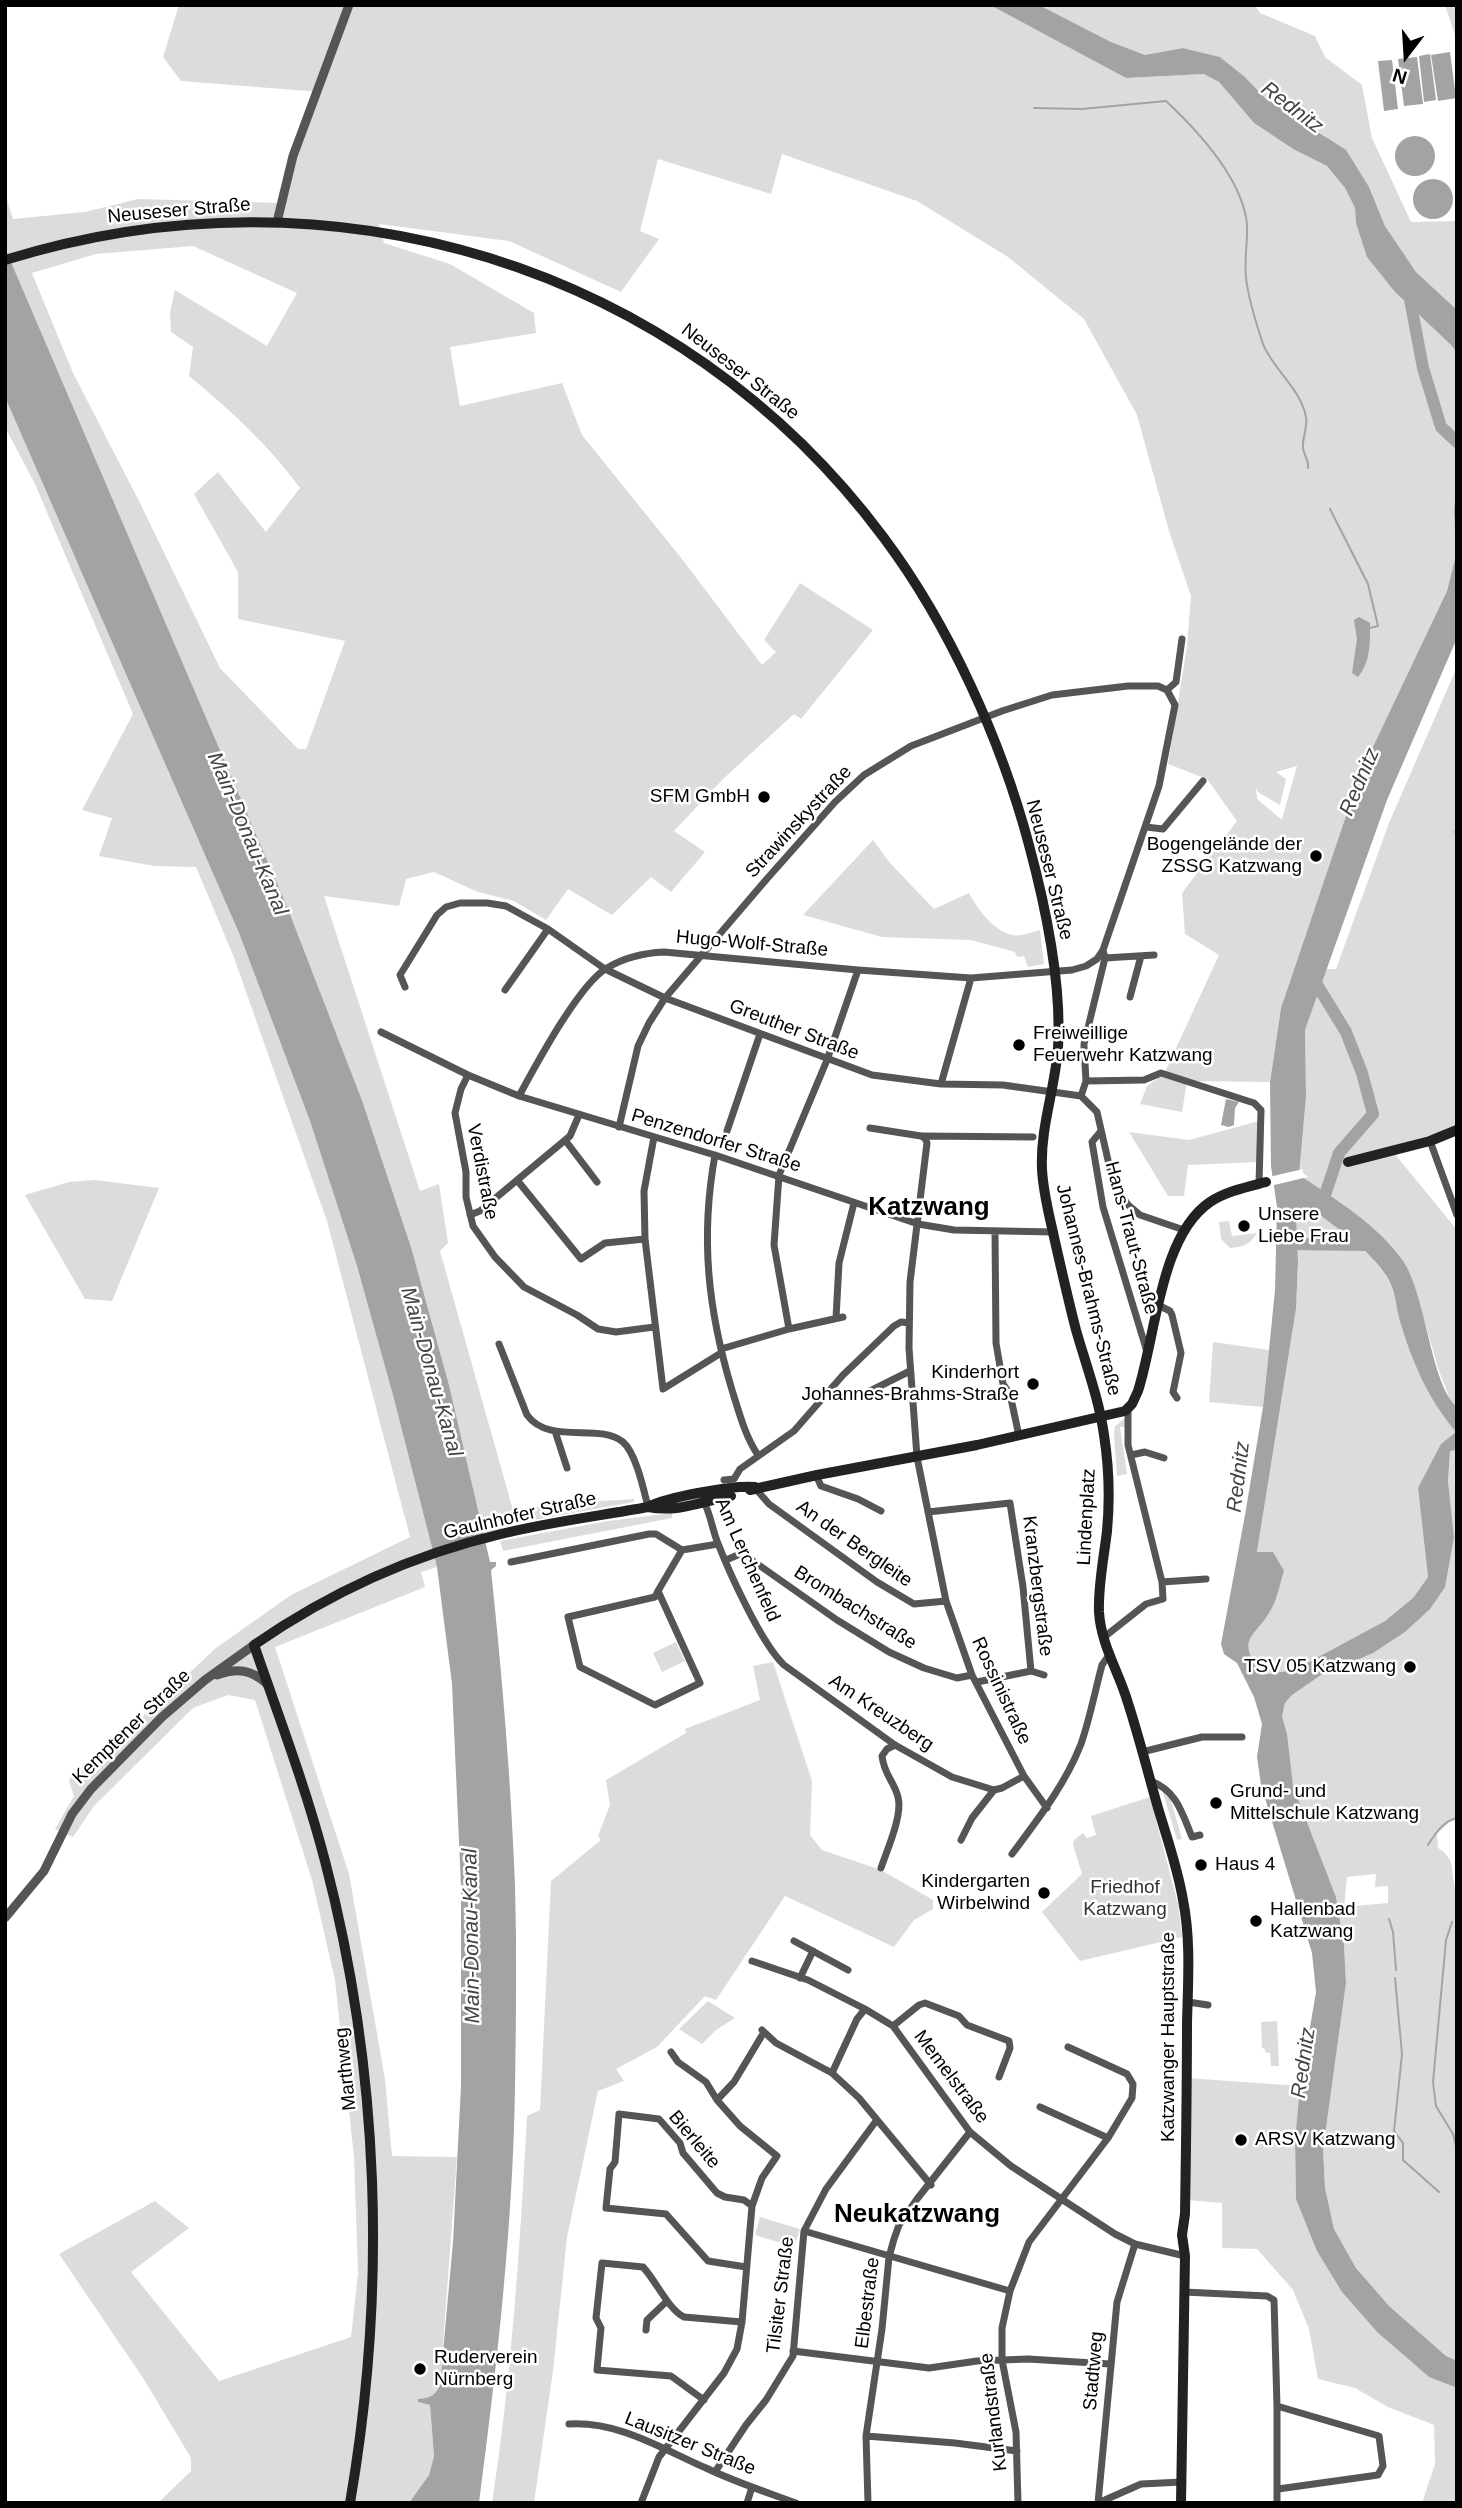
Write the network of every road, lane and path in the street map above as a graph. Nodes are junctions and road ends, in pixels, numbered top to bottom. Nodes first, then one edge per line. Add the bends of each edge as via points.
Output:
1 (349, 5) edge
2 (277, 222) junction
3 (5, 260) edge
4 (1182, 639) dead end
5 (1167, 690) junction
6 (984, 718) junction
7 (1203, 781) dead end
8 (1146, 827) junction
9 (548, 929) junction
10 (1104, 954) junction
11 (1154, 955) dead end
12 (702, 956) junction
13 (1141, 956) junction
14 (605, 969) junction
15 (858, 970) junction
16 (1053, 971) junction
17 (971, 978) junction
18 (405, 987) dead end
19 (505, 990) dead end
20 (1130, 997) dead end
21 (665, 998) junction
22 (381, 1032) dead end
23 (760, 1034) junction
24 (827, 1060) junction
25 (468, 1075) junction
26 (1086, 1081) junction
27 (941, 1084) junction
28 (1051, 1091) junction
29 (519, 1096) junction
30 (1081, 1096) junction
31 (579, 1115) junction
32 (619, 1127) junction
33 (870, 1128) dead end
34 (1457, 1130) edge
35 (727, 1131) dead end
36 (1101, 1131) junction
37 (921, 1136) junction
38 (654, 1137) junction
39 (1033, 1137) dead end
40 (565, 1140) junction
41 (1430, 1141) junction
42 (715, 1155) junction
43 (1348, 1162) dead end
44 (779, 1175) junction
45 (517, 1180) junction
46 (597, 1182) dead end
47 (1263, 1183) joint
48 (854, 1203) junction
49 (470, 1215) junction
50 (1457, 1215) edge
51 (918, 1224) junction
52 (1184, 1230) junction
53 (995, 1232) junction
54 (1053, 1232) junction
55 (645, 1239) junction
56 (1160, 1306) junction
57 (909, 1323) junction
58 (654, 1327) junction
59 (789, 1329) junction
60 (499, 1344) dead end
61 (721, 1351) junction
62 (1148, 1355) junction
63 (910, 1371) junction
64 (864, 1394) dead end
65 (1177, 1398) dead end
66 (1128, 1409) junction
67 (1101, 1418) junction
68 (555, 1431) junction
69 (1019, 1436) junction
70 (758, 1455) junction
71 (1131, 1455) junction
72 (917, 1457) junction
73 (1164, 1458) dead end
74 (567, 1468) dead end
75 (816, 1475) junction
76 (724, 1480) dead end
77 (755, 1487) junction
78 (702, 1499) junction
79 (648, 1507) junction
80 (881, 1511) dead end
81 (928, 1513) junction
82 (718, 1544) junction
83 (682, 1550) junction
84 (726, 1560) junction
85 (511, 1562) dead end
86 (1101, 1576) joint
87 (1206, 1579) dead end
88 (1162, 1582) junction
89 (658, 1591) junction
90 (946, 1601) junction
91 (1104, 1638) junction
92 (766, 1639) joint
93 (254, 1645) junction
94 (1109, 1655) junction
95 (1031, 1671) junction
96 (1044, 1675) dead end
97 (975, 1679) junction
98 (205, 1680) junction
99 (268, 1685) junction
100 (1242, 1737) dead end
101 (895, 1745) junction
102 (1142, 1752) junction
103 (1024, 1776) junction
104 (1151, 1781) junction
105 (994, 1790) junction
106 (1047, 1808) junction
107 (1200, 1835) dead end
108 (961, 1840) dead end
109 (1012, 1854) dead end
110 (881, 1868) dead end
111 (5, 1918) edge
112 (794, 1941) dead end
113 (813, 1951) junction
114 (752, 1961) dead end
115 (848, 1970) dead end
116 (800, 1978) junction
117 (1188, 2002) junction
118 (1208, 2005) dead end
119 (865, 2010) junction
120 (894, 2026) junction
121 (1068, 2048) dead end
122 (671, 2052) dead end
123 (832, 2073) junction
124 (999, 2077) dead end
125 (717, 2100) junction
126 (1040, 2107) dead end
127 (876, 2121) junction
128 (971, 2133) junction
129 (1108, 2138) junction
130 (931, 2185) junction
131 (1062, 2201) junction
132 (752, 2206) junction
133 (804, 2231) junction
134 (1135, 2244) junction
135 (1185, 2256) junction
136 (889, 2257) junction
137 (746, 2267) junction
138 (1010, 2291) junction
139 (1184, 2292) junction
140 (667, 2301) junction
141 (742, 2322) junction
142 (646, 2330) dead end
143 (793, 2351) junction
144 (1002, 2360) junction
145 (876, 2362) junction
146 (1110, 2364) junction
147 (704, 2400) junction
148 (1278, 2406) junction
149 (569, 2424) dead end
150 (866, 2436) junction
151 (666, 2450) junction
152 (1017, 2451) junction
153 (715, 2472) junction
154 (1182, 2482) junction
155 (751, 2487) junction
156 (1278, 2489) junction
157 (350, 2503) edge
158 (641, 2503) edge
159 (747, 2503) edge
160 (796, 2503) edge
161 (868, 2503) edge
162 (1018, 2503) edge
163 (1098, 2503) edge
164 (1181, 2503) edge
165 (1277, 2503) edge

1 - 2 street via 293,156
2 - 3 main road, Neuseser Straße via 197,223 123,231
2 - 6 main road, Neuseser Straße via 394,233 506,262 613,308 699,359 795,437 873,523 939,625
4 - 5 street via 1176,682
5 - 6 street, Strawinskystraße via 1128,686 1052,695
5 - 8 street via 1175,705
6 - 12 street, Strawinskystraße via 911,746 864,775 835,802
6 - 16 main road, Neuseser Straße via 1027,837
7 - 8 street via 1163,829
8 - 10 street
9 - 14 street, Greuther Straße
9 - 18 street, Greuther Straße via 497,904 446,907 400,975
9 - 19 street
10 - 13 street
10 - 16 street, Hugo-Wolf-Straße via 1086,966
10 - 26 street via 1084,1045
11 - 13 street
12 - 14 street, Hugo-Wolf-Straße via 641,953
12 - 15 street, Hugo-Wolf-Straße
12 - 21 street, Strawinskystraße
13 - 20 street
14 - 21 street, Greuther Straße
14 - 29 street, Hugo-Wolf-Straße via 580,995
15 - 17 street, Hugo-Wolf-Straße
15 - 24 street
16 - 17 street, Hugo-Wolf-Straße
16 - 28 main road, Neuseser Straße via 1058,1044
17 - 27 street
21 - 23 street, Greuther Straße
21 - 32 street, Strawinskystraße via 638,1046
22 - 25 street, Penzendorfer Straße
23 - 24 street, Greuther Straße
23 - 35 street
24 - 27 street, Greuther Straße via 881,1077
24 - 44 street
25 - 29 street, Penzendorfer Straße
25 - 49 street, Verdistraße via 455,1122
26 - 30 street
26 - 47 street via 1144,1080 1161,1073 1254,1103 1261,1110
27 - 28 street, Greuther Straße
28 - 30 street
28 - 54 main road, Johannes-Brahms-Straße via 1042,1163
29 - 31 street, Penzendorfer Straße
30 - 36 street via 1097,1112
31 - 32 street, Penzendorfer Straße
31 - 40 street
32 - 38 street, Penzendorfer Straße
33 - 37 street
34 - 41 main road
36 - 52 street via 1113,1182 1128,1205 1140,1215
36 - 62 street, Hans-Traut-Straße via 1092,1142 1095,1173
37 - 39 street
37 - 51 street, Rossinistraße via 927,1143
38 - 42 street, Penzendorfer Straße
38 - 55 street via 644,1191
40 - 45 street
40 - 46 street
41 - 43 main road
41 - 50 street
42 - 44 street, Penzendorfer Straße
42 - 61 street via 707,1196 707,1262 710,1305
44 - 48 street, Penzendorfer Straße
44 - 59 street via 774,1245
45 - 49 street
45 - 55 street via 581,1259 605,1243
47 - 52 main road via 1212,1201
48 - 51 street, Penzendorfer Straße
48 - 59 street via 839,1263 840,1318
49 - 58 street, Verdistraße via 495,1257 524,1287 606,1332
51 - 53 street, Penzendorfer Straße
51 - 57 street, Rossinistraße
52 - 56 main road via 1172,1254
53 - 54 street, Penzendorfer Straße
53 - 69 street via 996,1343
54 - 67 main road, Johannes-Brahms-Straße
55 - 58 street
56 - 62 main road
56 - 65 street via 1172,1315 1181,1353 1173,1392
57 - 63 street, Rossinistraße
57 - 70 street via 894,1325 794,1431
58 - 61 street via 663,1389
59 - 61 street
60 - 68 street via 527,1415 540,1427
61 - 70 street via 741,1418
62 - 66 main road
63 - 64 street
63 - 72 street, Rossinistraße
66 - 67 main road, Gaulnhofer Straße
66 - 71 street
67 - 69 main road, Gaulnhofer Straße
67 - 86 main road, Lindenplatz via 1109,1489
68 - 74 street
68 - 79 street via 608,1436 622,1442 634,1462
69 - 72 main road, Gaulnhofer Straße
70 - 76 street via 734,1479
71 - 73 street via 1147,1450
71 - 88 street
72 - 75 main road, Gaulnhofer Straße
72 - 81 street, Rossinistraße
75 - 77 main road, Gaulnhofer Straße
75 - 80 street via 821,1486
77 - 78 main road, Gaulnhofer Straße
77 - 90 street, An der Bergleite via 769,1504 877,1582 914,1604
78 - 79 main road, Gaulnhofer Straße via 661,1510
78 - 82 street, Am Lerchenfeld
79 - 93 main road, Gaulnhofer Straße via 519,1530 412,1561 330,1599
81 - 90 street, Rossinistraße
81 - 95 street, Kranzbergstraße via 1010,1503
82 - 83 street
82 - 84 street, Am Lerchenfeld
83 - 85 street via 649,1534
83 - 89 street
84 - 92 street, Am Lerchenfeld
84 - 97 street, Brombachstraße via 746,1556 889,1651 957,1678
86 - 91 main road, Katzwanger Hauptstraße
87 - 88 street
88 - 91 street via 1163,1599 1146,1604
89 - 89 street via 655,1597 568,1617 580,1667 655,1705 700,1683
90 - 97 street, Rossinistraße
91 - 94 main road, Katzwanger Hauptstraße
92 - 101 street, Am Kreuzberg via 785,1665
93 - 98 street, Kemptener Straße
93 - 99 main road, Marthweg
94 - 102 main road, Katzwanger Hauptstraße via 1125,1691
94 - 106 street via 1102,1665 1081,1744
95 - 96 street, Kranzbergstraße
95 - 97 street, Kranzbergstraße
97 - 103 street, Rossinistraße
98 - 99 street via 243,1670
98 - 111 street, Kemptener Straße via 149,1729 83,1798 48,1864
99 - 157 main road, Marthweg via 331,1883 353,1988 366,2085 373,2181 373,2290 365,2398
100 - 102 street via 1202,1737
101 - 105 street, Am Kreuzberg via 952,1777
101 - 110 street via 882,1756 883,1769 900,1806
102 - 104 main road, Katzwanger Hauptstraße
103 - 105 street
103 - 106 street, Rossinistraße
104 - 107 street via 1172,1795 1192,1837
104 - 117 main road, Katzwanger Hauptstraße via 1184,1905
105 - 108 street
106 - 109 street
112 - 113 street
113 - 115 street
113 - 116 street
114 - 116 street, Memelstraße
116 - 119 street, Memelstraße
117 - 118 street
117 - 135 main road, Katzwanger Hauptstraße
119 - 120 street, Memelstraße
119 - 123 street
120 - 124 street via 925,2003 959,2016 967,2025 1009,2041
120 - 128 street, Memelstraße
121 - 129 street, Kurlandstraße via 1127,2074 1133,2084 1132,2098
122 - 125 street via 706,2082
123 - 125 street via 763,2031 734,2082
123 - 127 street
125 - 132 street via 777,2156 762,2178
126 - 129 street
127 - 130 street
127 - 133 street, Tilsiter Straße via 826,2189
128 - 130 street, Elbestraße
128 - 131 street, Memelstraße
129 - 131 street, Kurlandstraße
130 - 136 street, Elbestraße via 899,2225
131 - 134 street, Memelstraße
131 - 138 street, Kurlandstraße via 1029,2242
132 - 137 street
132 - 137 street, Bierleite via 718,2193 668,2127 655,2117 620,2115 607,2208 666,2214 708,2261
133 - 136 street
133 - 143 street, Tilsiter Straße
134 - 135 street, Memelstraße
134 - 146 street, Stadtweg via 1117,2302
135 - 139 main road, Katzwanger Hauptstraße
136 - 138 street
136 - 145 street, Elbestraße
137 - 141 street
138 - 144 street, Kurlandstraße via 1002,2328
139 - 148 street via 1274,2300
139 - 154 main road, Katzwanger Hauptstraße
140 - 141 street via 684,2317
140 - 142 street via 647,2320
140 - 147 street via 643,2267 602,2263 597,2370 671,2376
141 - 147 street via 730,2365
143 - 145 street
143 - 153 street, Tilsiter Straße via 766,2400
144 - 145 street via 929,2368
144 - 146 street
144 - 152 street, Kurlandstraße
145 - 150 street, Elbestraße
146 - 163 street, Stadtweg
147 - 151 street
148 - 156 street
148 - 156 street via 1379,2436 1383,2466 1378,2475
149 - 151 street, Lausitzer Straße via 606,2428
150 - 152 street
150 - 161 street, Elbestraße
151 - 153 street, Lausitzer Straße
151 - 158 street
152 - 162 street, Kurlandstraße
153 - 155 street, Lausitzer Straße
154 - 163 street via 1141,2484
154 - 164 main road, Katzwanger Hauptstraße
155 - 159 street
155 - 160 street, Lausitzer Straße
156 - 165 street

